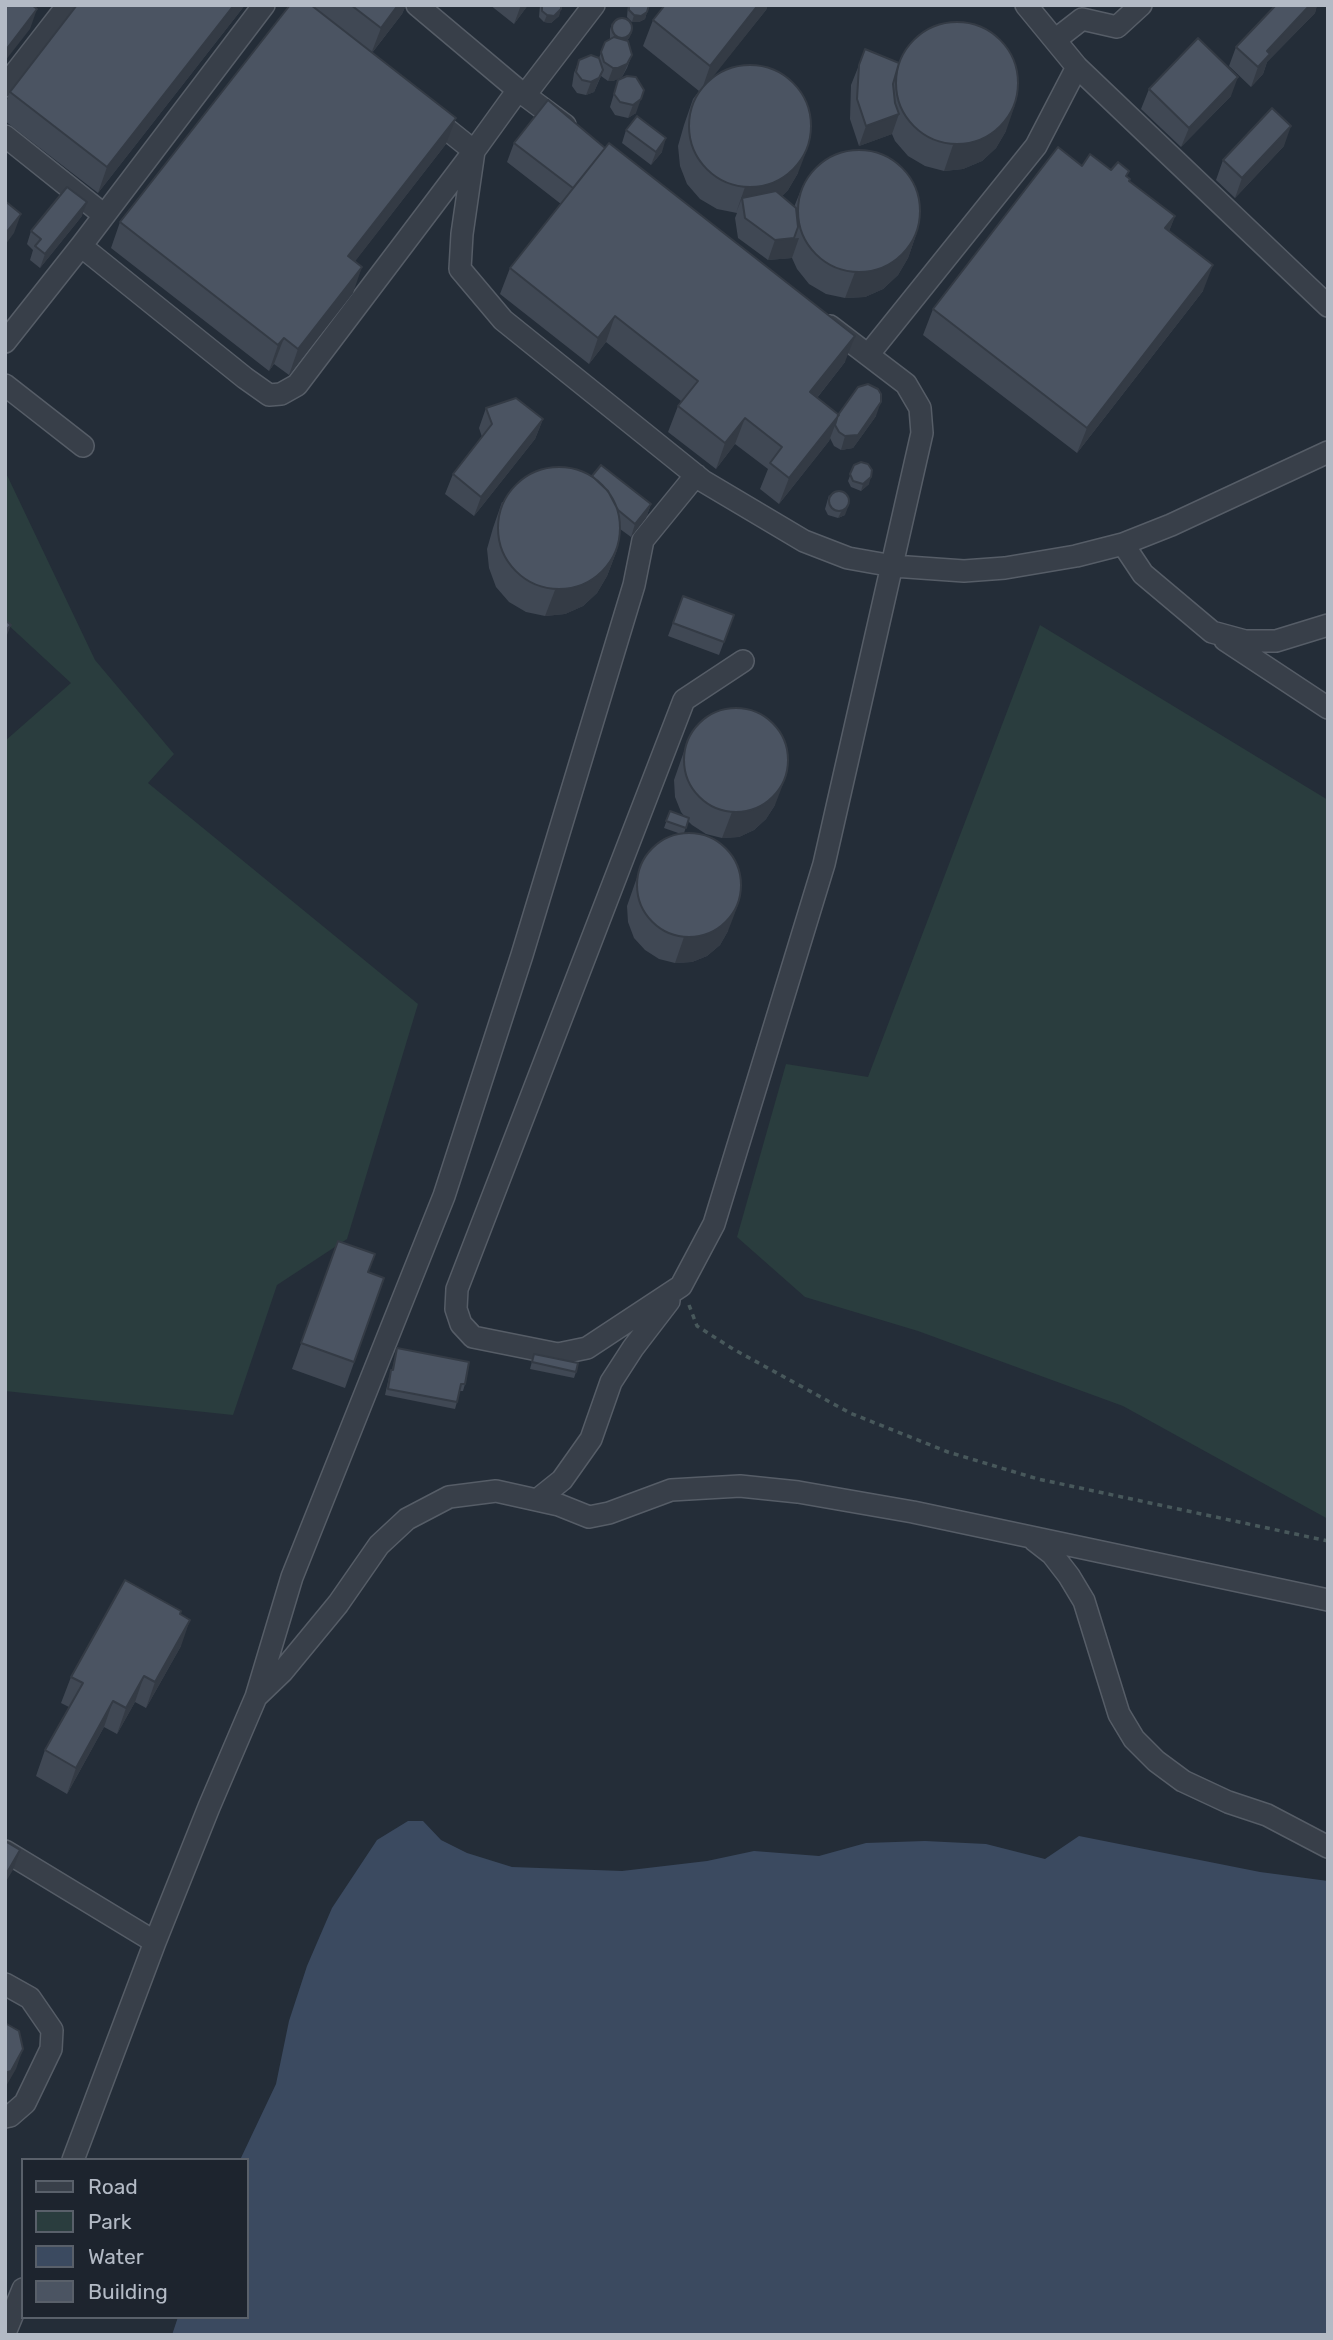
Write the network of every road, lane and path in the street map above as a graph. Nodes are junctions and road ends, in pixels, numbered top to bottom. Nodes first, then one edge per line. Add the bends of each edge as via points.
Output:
1 (68, 5) edge
2 (264, 5) edge
3 (594, 5) edge
4 (1026, 5) edge
5 (1140, 5) edge
6 (430, 9) edge
7 (1055, 40) junction
8 (1077, 67) junction
9 (5, 86) edge
10 (521, 93) junction
11 (411, 100) edge
12 (5, 136) edge
13 (580, 137) edge
14 (474, 151) junction
15 (104, 215) junction
16 (81, 246) junction
17 (1328, 306) edge
18 (813, 313) edge
19 (5, 342) edge
20 (868, 355) junction
21 (5, 385) edge
22 (83, 446) dead end
23 (1328, 452) edge
24 (696, 475) junction
25 (1123, 544) junction
26 (893, 566) junction
27 (1328, 625) edge
28 (1212, 632) junction
29 (743, 661) dead end
30 (1328, 708) edge
31 (681, 1286) junction
32 (537, 1500) junction
33 (1032, 1539) junction
34 (1328, 1541) edge
35 (1328, 1600) edge
36 (256, 1698) junction
37 (1328, 1847) edge
38 (5, 1852) edge
39 (155, 1942) junction
40 (5, 1984) edge
41 (5, 2117) edge
42 (74, 2158) edge
43 (21, 2294) edge
44 (5, 2333) edge

1 - 9 lane
2 - 15 lane
3 - 10 lane
4 - 7 lane
5 - 7 lane via 1117,27 1082,19
6 - 10 lane
7 - 8 lane
8 - 17 lane
8 - 20 lane via 1036,146
10 - 13 lane
10 - 14 lane
11 - 14 lane
12 - 15 lane
14 - 16 lane via 297,385 281,394 269,395 245,378
14 - 24 lane via 460,269 503,320
15 - 16 lane
16 - 19 lane
18 - 20 lane
20 - 26 lane via 906,384 920,408 922,433
21 - 22 lane
23 - 25 lane
24 - 26 lane via 804,541 849,558
24 - 36 lane via 643,540 634,585 522,955 444,1196 292,1577
25 - 26 lane via 1005,568 964,571
25 - 28 lane via 1143,574
26 - 31 lane via 824,864 714,1224
27 - 28 lane via 1276,641 1245,641
28 - 30 lane
29 - 31 lane via 684,700 457,1289 456,1309 472,1336 558,1354 587,1348
31 - 32 lane via 611,1382 591,1439 562,1480
31 - 34 path via 697,1326 733,1349 850,1413 936,1447 1038,1479
32 - 33 lane via 589,1517 671,1490 740,1486 913,1512
32 - 36 lane via 496,1491 449,1497 407,1519 379,1545 338,1604
33 - 35 lane
33 - 37 lane via 1052,1554 1084,1601 1119,1714 1134,1739 1183,1781 1267,1815
36 - 39 lane
38 - 39 lane
39 - 42 lane
40 - 41 lane via 30,1998 52,2031 51,2049 25,2103
43 - 44 lane

